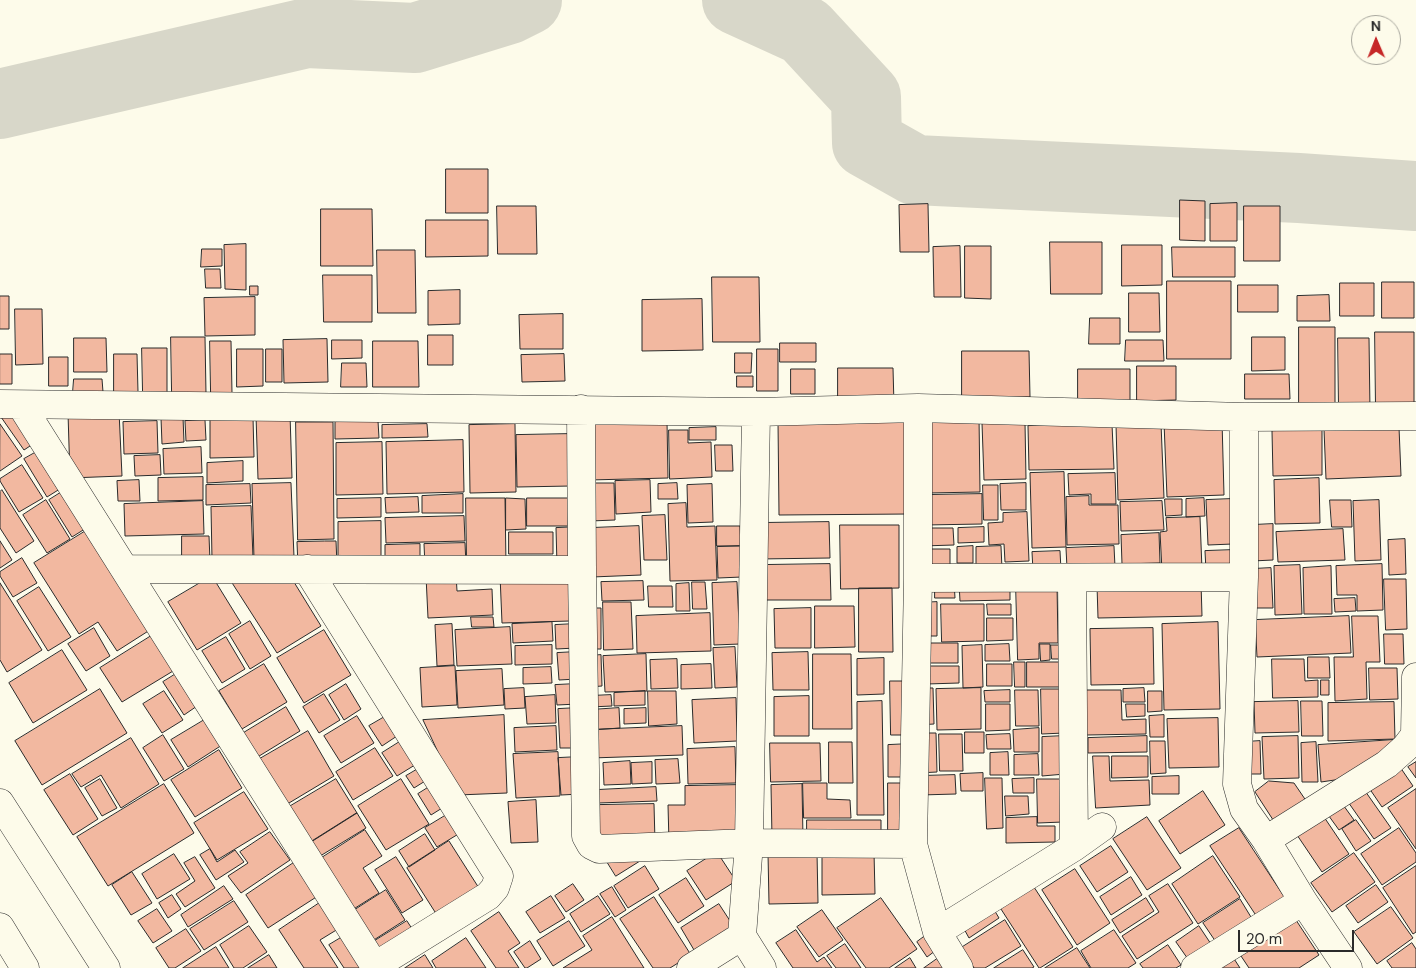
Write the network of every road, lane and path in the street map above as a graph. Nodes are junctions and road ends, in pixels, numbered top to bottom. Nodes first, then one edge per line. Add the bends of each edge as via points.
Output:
1 (11, 404) edge
2 (918, 408) junction
3 (581, 409) junction
4 (756, 412) junction
5 (1416, 416) edge
6 (1244, 417) junction
7 (124, 569) junction
8 (307, 570) junction
9 (582, 570) junction
10 (1244, 577) junction
11 (918, 578) junction
12 (1072, 578) junction
13 (1416, 677) edge
14 (1416, 736) edge
15 (0, 804) edge
16 (1102, 827) dead end
17 (1266, 840) junction
18 (749, 843) junction
19 (913, 844) junction
20 (1074, 847) junction
21 (1303, 901) junction
22 (0, 927) edge
23 (937, 932) junction
24 (742, 936) junction
25 (375, 967) edge
26 (25, 968) edge
27 (106, 968) edge
28 (691, 968) edge
29 (762, 968) edge
30 (959, 968) edge
31 (1195, 968) edge
32 (1348, 968) edge

1 - 3 street
1 - 7 street
2 - 4 street
2 - 6 street
2 - 11 street
3 - 4 street
3 - 9 street
4 - 18 street
5 - 6 street
6 - 10 street
7 - 8 street
7 - 25 street
8 - 9 street
8 - 25 street via 499,876 488,896
9 - 18 street via 586,836 591,845 599,849
10 - 12 street
10 - 17 street via 1237,784 1244,810
11 - 12 street
11 - 19 street
12 - 20 street
13 - 14 street
14 - 17 street via 1387,764
15 - 27 street
16 - 20 street
17 - 21 street
18 - 19 street
18 - 24 street
19 - 23 street
20 - 23 street
21 - 31 street
21 - 32 street
22 - 26 street
23 - 30 street
24 - 28 street
24 - 29 street

